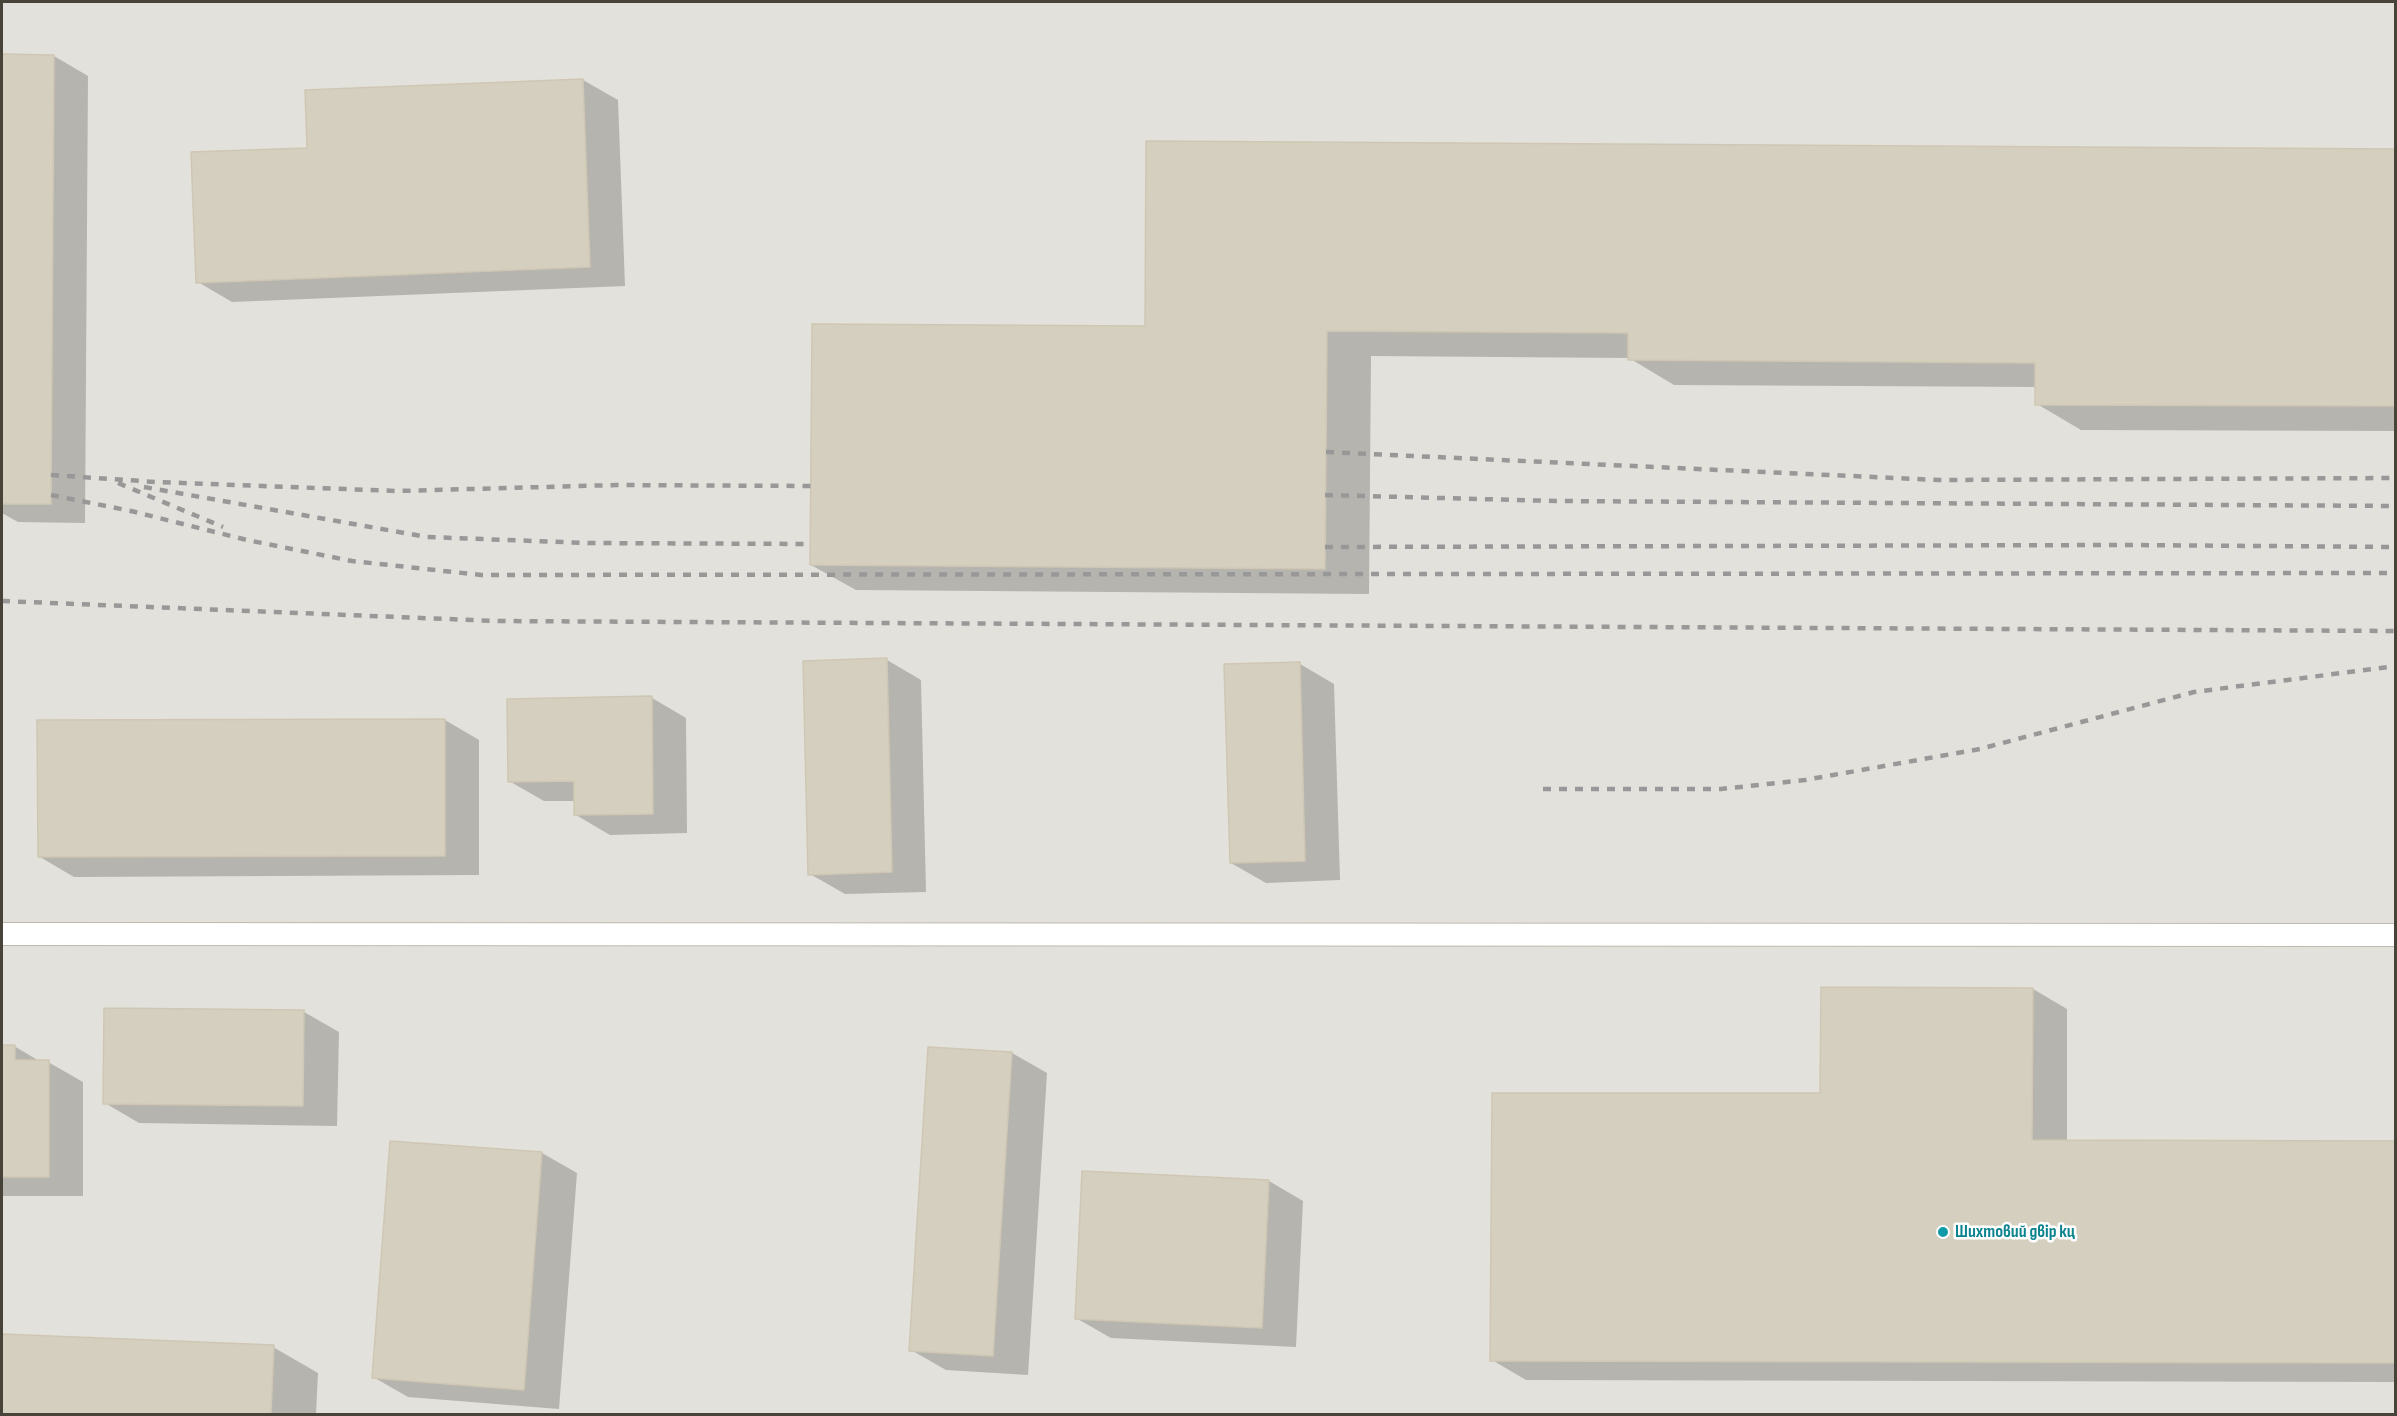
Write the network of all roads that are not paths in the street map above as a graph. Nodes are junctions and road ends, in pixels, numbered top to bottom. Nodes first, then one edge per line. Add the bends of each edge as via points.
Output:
1 (2, 934) edge
2 (2396, 935) edge

1 - 2 lane

